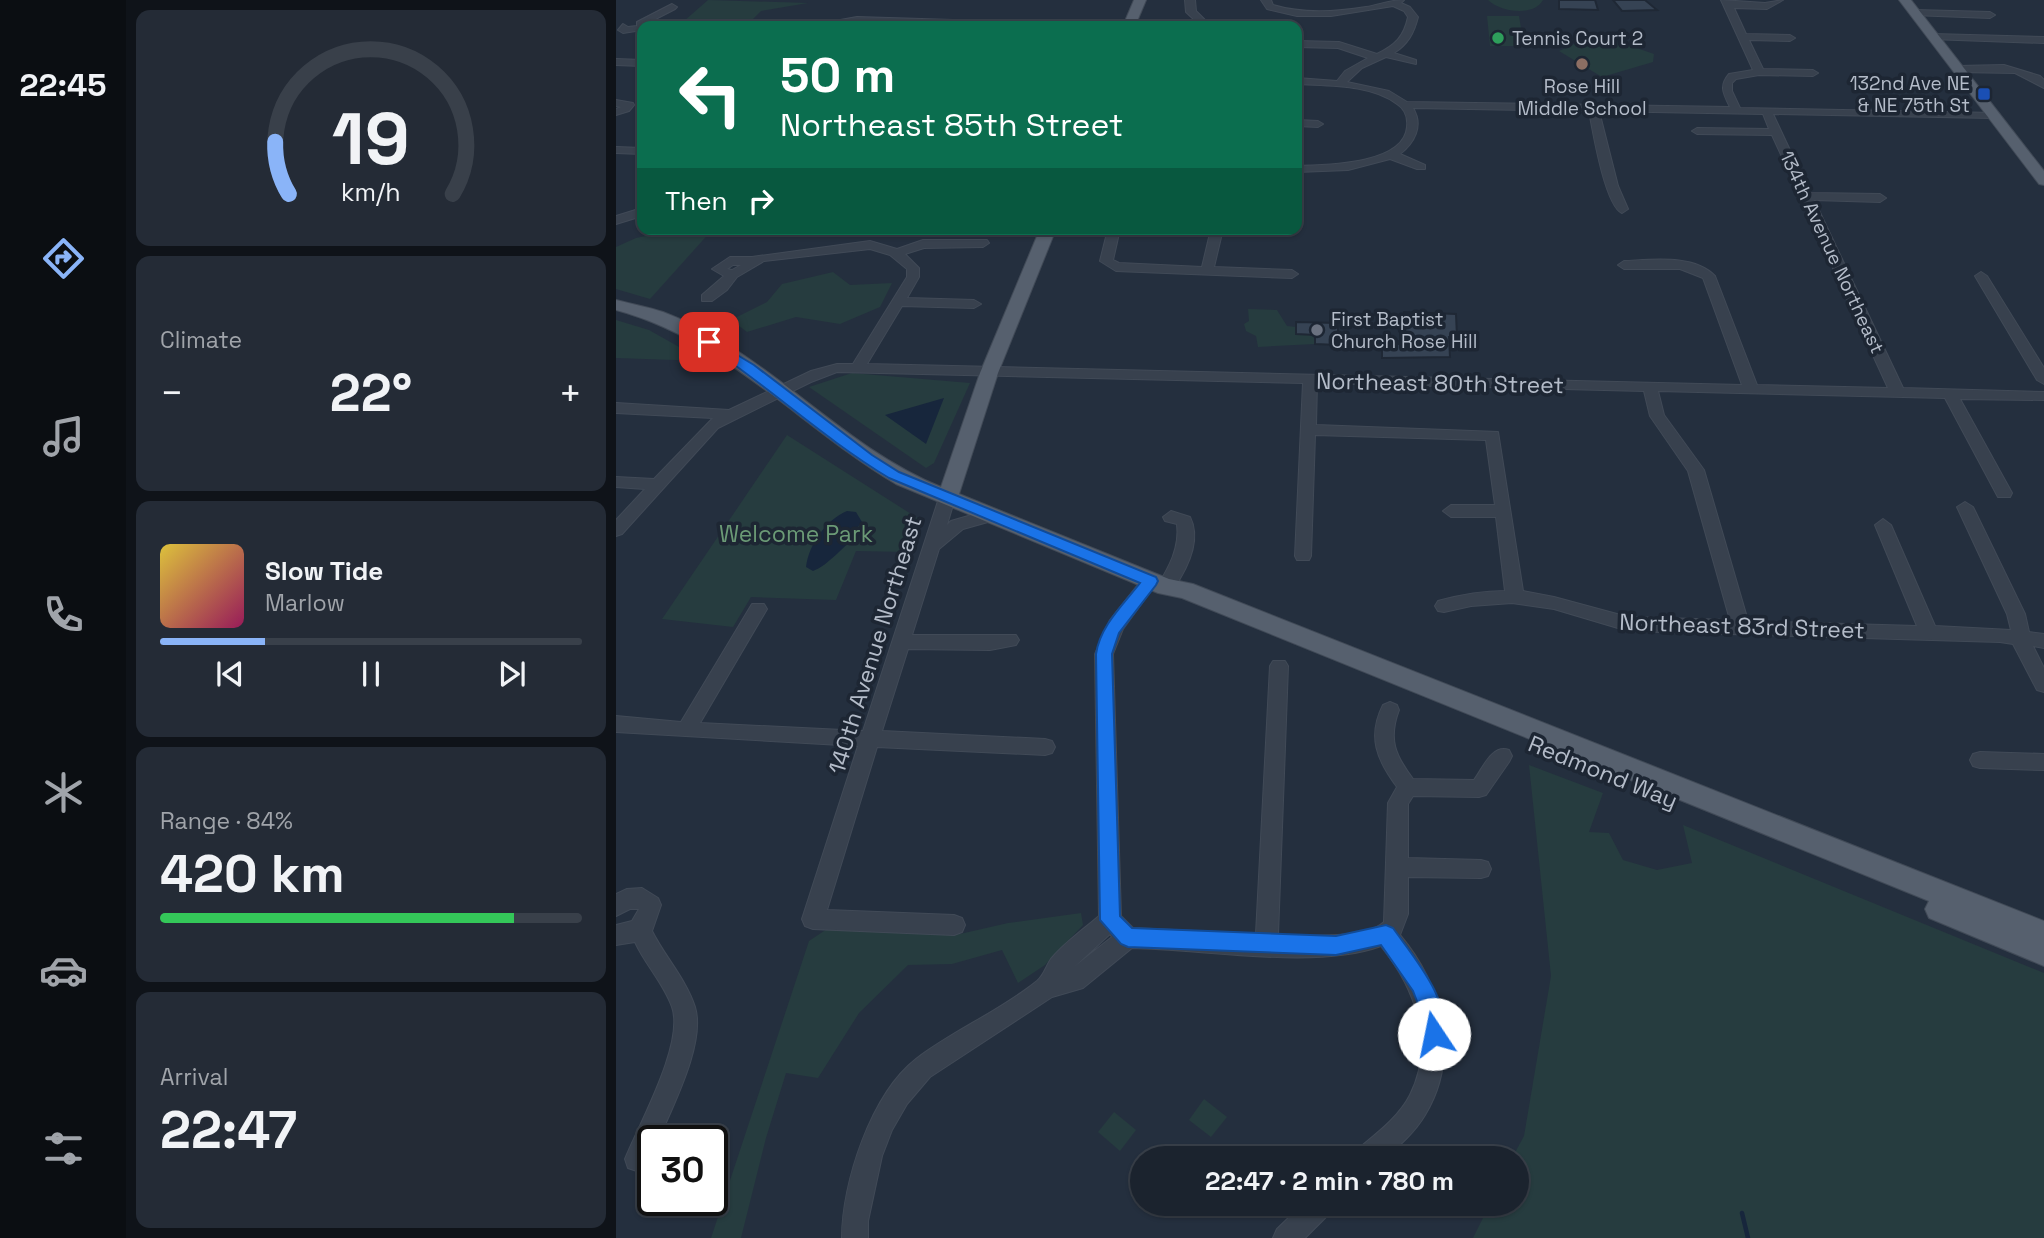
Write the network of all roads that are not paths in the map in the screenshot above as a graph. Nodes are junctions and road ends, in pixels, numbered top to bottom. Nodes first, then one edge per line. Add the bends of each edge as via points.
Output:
1 (1140, 0) edge
2 (1190, 0) edge
3 (1777, 0) edge
4 (1905, 0) edge
5 (1267, 2) edge
6 (1397, 2) edge
7 (1727, 3) edge
8 (672, 7) dead end
9 (1914, 13) junction
10 (1990, 15) dead end
11 (649, 21) edge
12 (849, 21) edge
13 (883, 21) edge
14 (1131, 21) edge
15 (1197, 21) edge
16 (1743, 37) junction
17 (1933, 37) junction
18 (1790, 38) dead end
19 (2044, 40) edge
20 (1302, 44) edge
21 (1384, 56) junction
22 (616, 62) edge
23 (637, 62) edge
24 (1413, 62) dead end
25 (1958, 69) junction
26 (1759, 72) junction
27 (1813, 73) dead end
28 (1302, 81) edge
29 (1340, 83) junction
30 (2044, 85) edge
31 (616, 103) edge
32 (1405, 105) junction
33 (1593, 107) junction
34 (1736, 110) junction
35 (1766, 110) junction
36 (616, 112) edge
37 (1992, 115) junction
38 (1302, 123) edge
39 (1318, 124) dead end
40 (1697, 131) dead end
41 (1776, 132) junction
42 (616, 150) edge
43 (637, 151) edge
44 (1391, 155) junction
45 (1421, 167) dead end
46 (1302, 169) edge
47 (2044, 181) edge
48 (1806, 196) junction
49 (1880, 198) dead end
50 (1622, 209) dead end
51 (637, 214) edge
52 (616, 220) edge
53 (1045, 235) edge
54 (1112, 235) edge
55 (1216, 235) edge
56 (983, 243) dead end
57 (902, 257) junction
58 (1624, 265) dead end
59 (1207, 271) junction
60 (1292, 274) dead end
61 (1981, 276) dead end
62 (707, 298) dead end
63 (898, 302) junction
64 (974, 304) dead end
65 (616, 305) edge
66 (858, 367) junction
67 (989, 373) junction
68 (1310, 380) junction
69 (2044, 380) edge
70 (1650, 387) junction
71 (1751, 390) junction
72 (779, 391) junction
73 (1898, 393) junction
74 (1950, 394) junction
75 (2043, 397) edge
76 (616, 408) edge
77 (728, 414) junction
78 (1308, 430) junction
79 (958, 466) junction
80 (902, 479) junction
81 (616, 482) edge
82 (656, 484) junction
83 (2004, 493) dead end
84 (947, 498) junction
85 (1965, 507) dead end
86 (1451, 511) dead end
87 (1504, 511) junction
88 (989, 516) junction
89 (1171, 517) dead end
90 (1883, 525) dead end
91 (616, 530) edge
92 (932, 546) junction
93 (1303, 556) dead end
94 (1158, 584) junction
95 (1515, 598) junction
96 (1444, 606) dead end
97 (758, 609) dead end
98 (1741, 628) junction
99 (1929, 633) junction
100 (2020, 639) junction
101 (1010, 640) dead end
102 (2044, 641) edge
103 (902, 642) junction
104 (1279, 666) dead end
105 (2044, 685) edge
106 (1390, 710) dead end
107 (616, 724) edge
108 (686, 730) junction
109 (872, 738) junction
110 (1045, 747) dead end
111 (1502, 756) dead end
112 (1980, 760) dead end
113 (2044, 762) edge
114 (1408, 788) junction
115 (1396, 867) junction
116 (1481, 869) dead end
117 (616, 906) edge
118 (1110, 920) junction
119 (954, 925) dead end
120 (640, 928) junction
121 (2044, 934) edge
122 (616, 935) edge
123 (1386, 935) junction
124 (1128, 937) junction
125 (1268, 944) junction
126 (2044, 952) edge
127 (1047, 987) junction
128 (651, 1125) edge
129 (1379, 1146) edge
130 (1309, 1216) edge
131 (855, 1238) edge
132 (1286, 1238) edge

1 - 14 main road
2 - 15 street
3 - 7 street via 1767,6
4 - 9 main road
5 - 6 street via 1281,11 1338,13
6 - 21 street via 1411,13 1412,25 1410,33
7 - 16 street
8 - 11 street
9 - 10 street
9 - 17 main road
12 - 13 street
16 - 18 street
16 - 26 street
17 - 19 street
17 - 25 main road
20 - 21 street via 1339,45
21 - 24 street
21 - 29 street via 1355,69
22 - 23 street
25 - 30 street via 2019,70
25 - 37 main road
26 - 27 street
26 - 34 street via 1733,76 1727,83
28 - 29 street
29 - 32 street via 1380,91
31 - 36 street via 629,105
32 - 33 street
32 - 44 street via 1413,128 1404,145
33 - 34 street
33 - 50 street
34 - 35 street
35 - 37 street
35 - 41 street, 134th Avenue Northeast
37 - 47 main road
38 - 39 street
40 - 41 street
41 - 48 street, 134th Avenue Northeast
42 - 43 street
44 - 45 street
44 - 46 street via 1348,167
48 - 49 street
48 - 73 street, 134th Avenue Northeast
51 - 52 street
53 - 67 main road, 140th Avenue Northeast
54 - 59 street via 1106,255 1111,265
55 - 59 street
56 - 57 street via 923,244
57 - 62 street via 870,245 730,261 718,269 732,274
57 - 63 street via 914,268
58 - 71 street via 1685,265 1709,276
59 - 60 street
61 - 69 street
63 - 64 street
63 - 66 street
65 - 72 main road, Redmond Way via 675,323
66 - 67 street, Northeast 80th Street
66 - 72 street, Northeast 80th Street via 812,375
67 - 68 street, Northeast 80th Street
67 - 79 main road, 140th Avenue Northeast
68 - 70 street, Northeast 80th Street
68 - 78 street
70 - 71 street, Northeast 80th Street
70 - 98 street via 1657,416 1696,470
71 - 73 street, Northeast 80th Street
72 - 77 street, Northeast 80th Street
72 - 80 main road, Redmond Way
73 - 74 street, Northeast 80th Street
74 - 75 street, Northeast 80th Street
74 - 83 street
76 - 77 street
77 - 82 street via 698,438
78 - 87 street via 1493,435
78 - 93 street
79 - 80 main road via 936,475
79 - 84 main road, 140th Avenue Northeast
79 - 88 main road
80 - 84 main road, Redmond Way
81 - 82 street
82 - 91 street
84 - 88 main road, Redmond Way
84 - 92 street, 140th Avenue Northeast
85 - 100 street via 2016,614
86 - 87 street
87 - 95 street
88 - 92 street via 957,525
88 - 94 main road, Redmond Way
89 - 94 street via 1184,521 1187,529 1177,572
90 - 99 street
92 - 103 street, 140th Avenue Northeast
94 - 118 street via 1113,629 1104,654
94 - 121 main road, Redmond Way via 1185,590
94 - 126 main road, Redmond Way via 1175,600 1291,649
95 - 96 street, Northeast 83rd Street via 1467,598
95 - 98 street, Northeast 83rd Street via 1555,604 1611,622
97 - 108 street
98 - 99 street, Northeast 83rd Street
99 - 100 street, Northeast 83rd Street
100 - 102 street, Northeast 83rd Street
100 - 105 street
101 - 103 street
103 - 109 street, 140th Avenue Northeast
104 - 125 street
106 - 114 street via 1381,733 1384,750
107 - 108 street
108 - 109 street
109 - 110 street
109 - 119 street, 140th Avenue Northeast via 813,919
111 - 114 street via 1479,789
112 - 113 street
114 - 115 street via 1398,803
115 - 116 street
115 - 123 street via 1397,914
117 - 120 street via 635,898 647,901 651,911
118 - 124 street
118 - 127 street via 1060,965
120 - 122 street
120 - 128 street via 681,999 687,1028
123 - 125 street via 1336,945
123 - 129 street via 1421,985 1432,1012 1433,1062 1419,1102
124 - 125 street
124 - 127 street via 1075,980
127 - 131 street via 922,1069 899,1096 882,1123 870,1156
130 - 132 street

